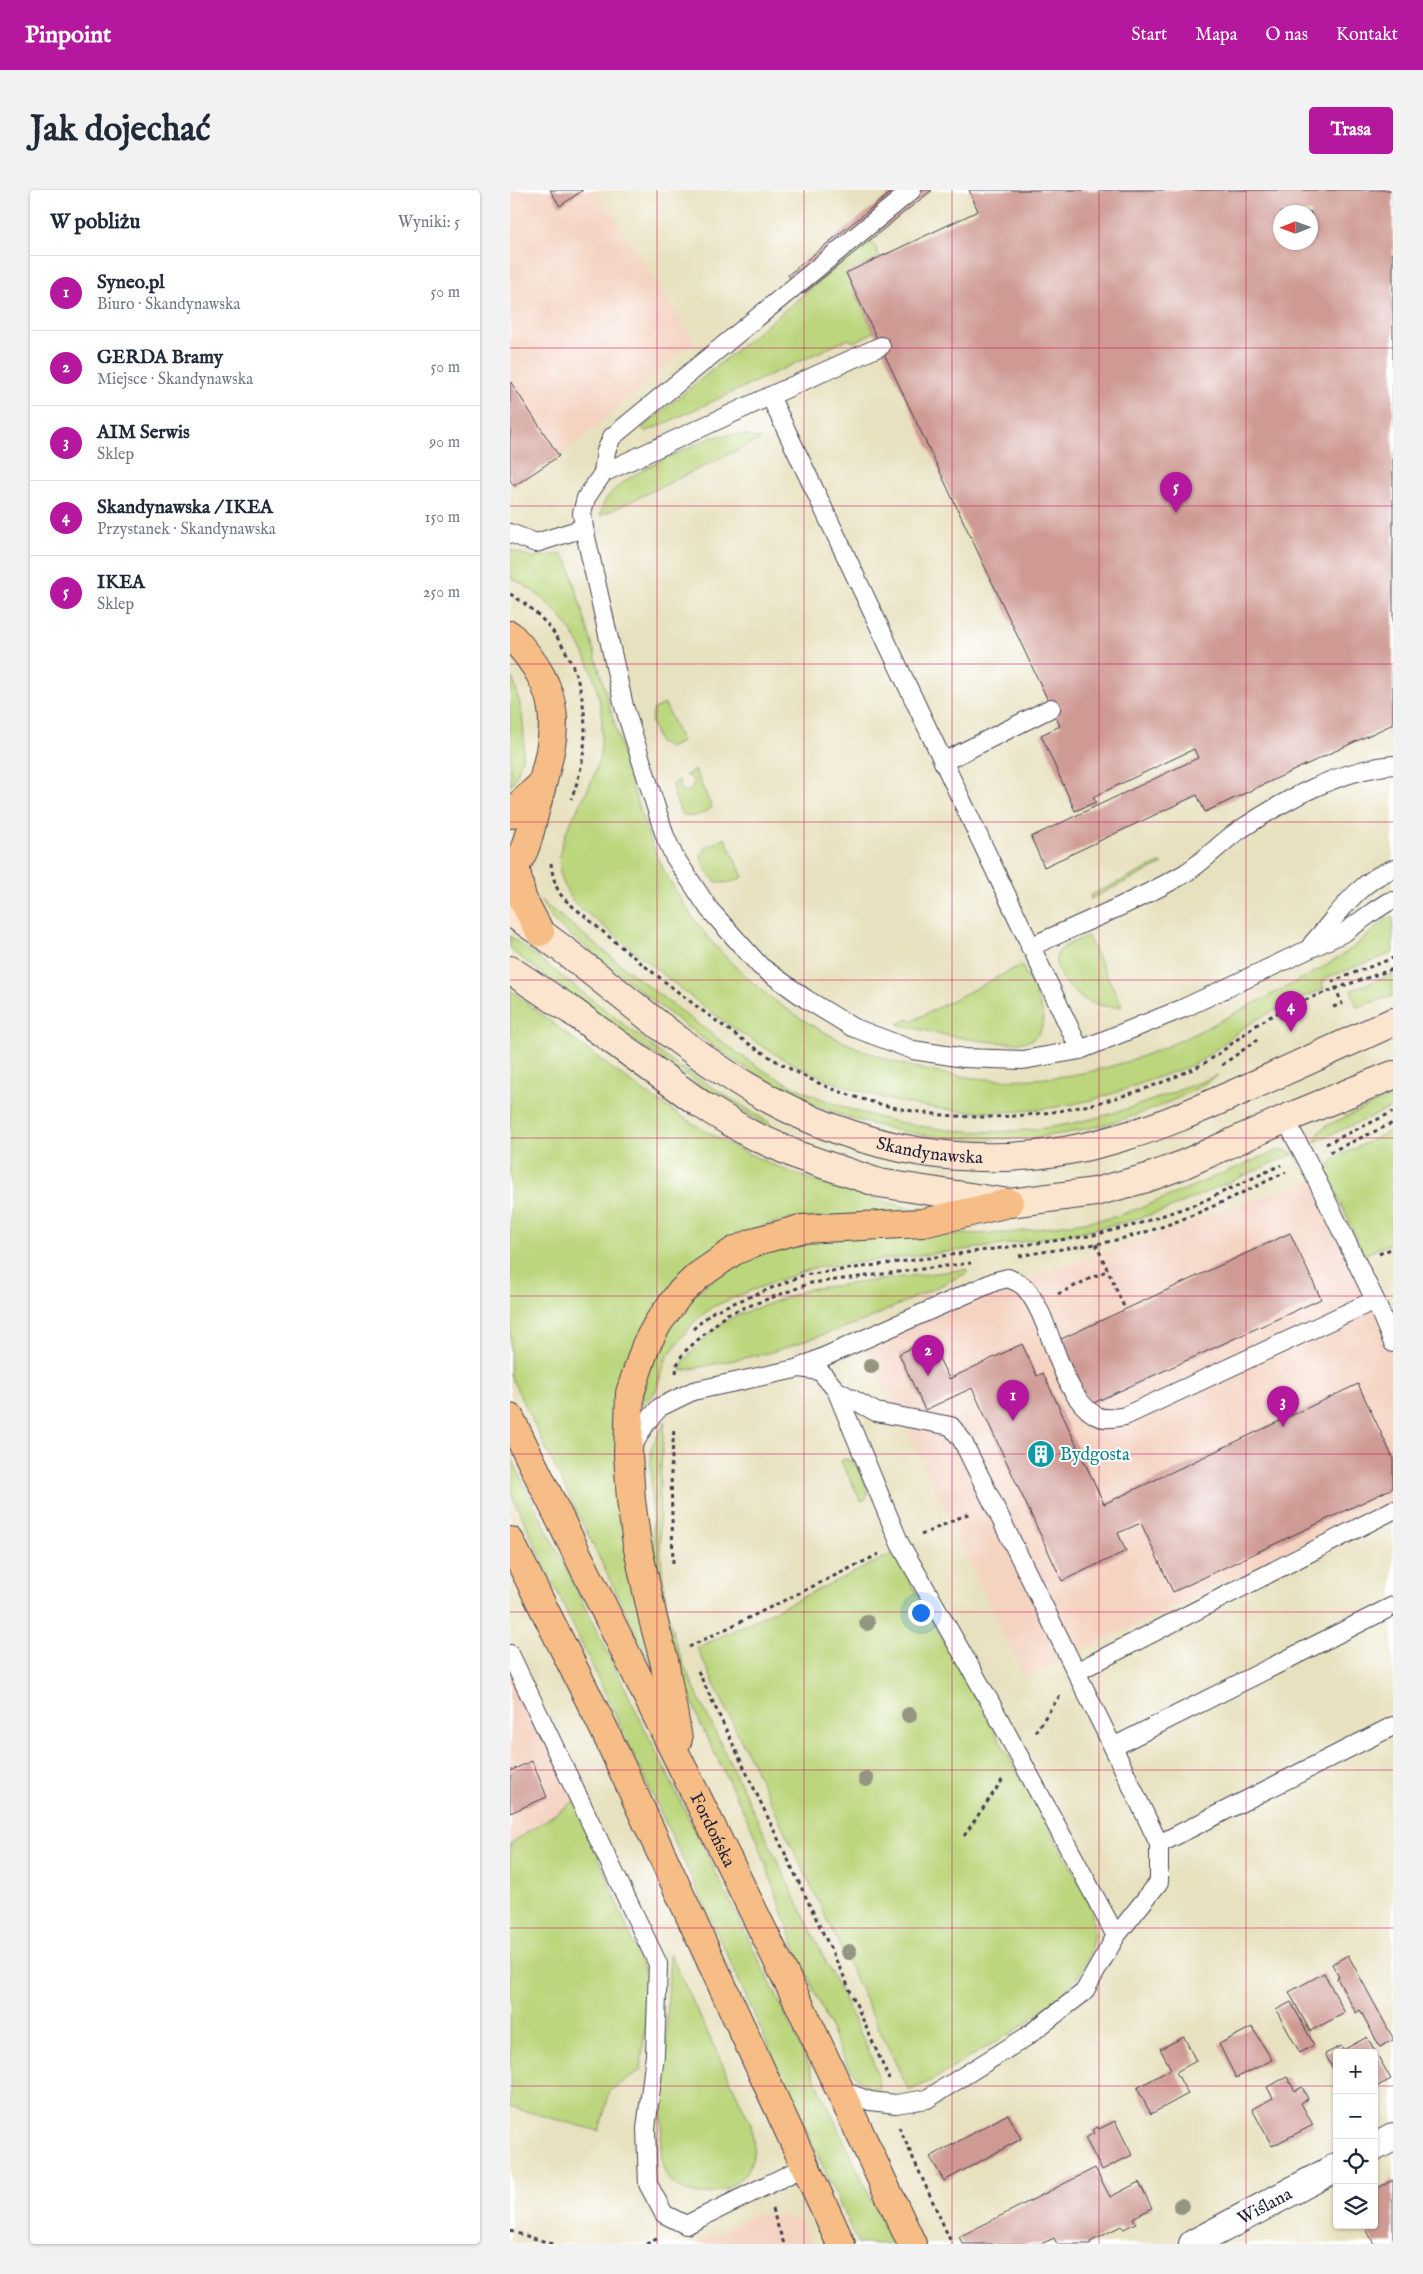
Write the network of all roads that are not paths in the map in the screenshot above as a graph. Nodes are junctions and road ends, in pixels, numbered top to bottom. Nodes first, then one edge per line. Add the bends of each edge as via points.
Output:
1 (912, 190) edge
2 (881, 346) dead end
3 (770, 396) junction
4 (603, 473) junction
5 (584, 528) junction
6 (510, 533) edge
7 (510, 635) edge
8 (1051, 708) dead end
9 (943, 762) junction
10 (1393, 765) edge
11 (542, 784) junction
12 (510, 814) edge
13 (513, 868) edge
14 (1393, 869) edge
15 (1393, 902) edge
16 (510, 912) edge
17 (540, 932) junction
18 (1030, 947) junction
19 (1305, 951) junction
20 (510, 970) edge
21 (1393, 1022) edge
22 (1080, 1050) junction
23 (1393, 1075) edge
24 (1285, 1119) junction
25 (1008, 1203) junction
26 (1375, 1300) junction
27 (1393, 1343) edge
28 (800, 1368) junction
29 (836, 1390) junction
30 (510, 1418) edge
31 (628, 1454) junction
32 (1393, 1510) edge
33 (510, 1541) edge
34 (1393, 1606) edge
35 (510, 1654) edge
36 (1076, 1672) junction
37 (1393, 1726) edge
38 (1113, 1747) junction
39 (684, 1770) junction
40 (1159, 1844) junction
41 (1116, 1936) junction
42 (840, 2090) junction
43 (1393, 2137) edge
44 (1378, 2145) edge
45 (806, 2166) junction
46 (1333, 2169) edge
47 (841, 2244) edge
48 (912, 2244) edge
49 (1193, 2244) edge

1 - 4 lane via 612,437
2 - 3 lane
3 - 4 lane
3 - 9 lane
4 - 5 lane via 586,498 582,513
5 - 6 lane via 536,543
5 - 22 lane via 624,706 665,836 674,856 709,909 760,966 852,1027 913,1050 964,1058 1023,1060
7 - 11 main road via 534,664 553,708 552,750
8 - 9 lane
9 - 18 lane
10 - 18 lane via 1354,771 1302,794 1237,832 1184,874
11 - 12 main road
11 - 13 main road via 528,838
13 - 17 main road via 522,898
14 - 19 lane via 1374,877 1353,895
15 - 19 lane via 1388,902 1345,932
16 - 17 street, Skandynawska
17 - 21 street, Skandynawska via 682,1043 772,1102 826,1127 881,1145 933,1154 974,1158 1022,1157 1127,1136 1180,1118
18 - 22 lane
19 - 22 lane via 1184,1008
20 - 25 street via 702,1105 750,1134 799,1156 880,1183
23 - 24 street
24 - 25 street via 1148,1178 1095,1192
24 - 26 lane
25 - 31 main road via 923,1223 783,1232 714,1262 679,1294 646,1345 630,1393
26 - 27 lane
26 - 28 lane via 1125,1416 1112,1418 1095,1415 1076,1396 1035,1304 1025,1288 1008,1278
28 - 29 lane via 820,1371
28 - 31 lane via 715,1385 672,1400 660,1407 646,1423
29 - 36 lane via 876,1412 951,1426 962,1440
29 - 41 lane via 900,1544 990,1702
30 - 39 main road, Fordońska
31 - 39 main road via 638,1544
32 - 36 lane
33 - 45 main road via 607,1736
34 - 38 lane
35 - 45 lane via 658,1964 654,2055 646,2129 648,2184 664,2214 686,2225
36 - 38 lane
37 - 40 lane
38 - 40 lane
39 - 42 main road, Fordońska
40 - 41 lane via 1159,1882
41 - 42 lane via 1084,1992 1026,2037 927,2100 896,2104 870,2101
42 - 48 main road, Fordońska
43 - 44 street
45 - 47 main road
46 - 49 street, Wiślana

